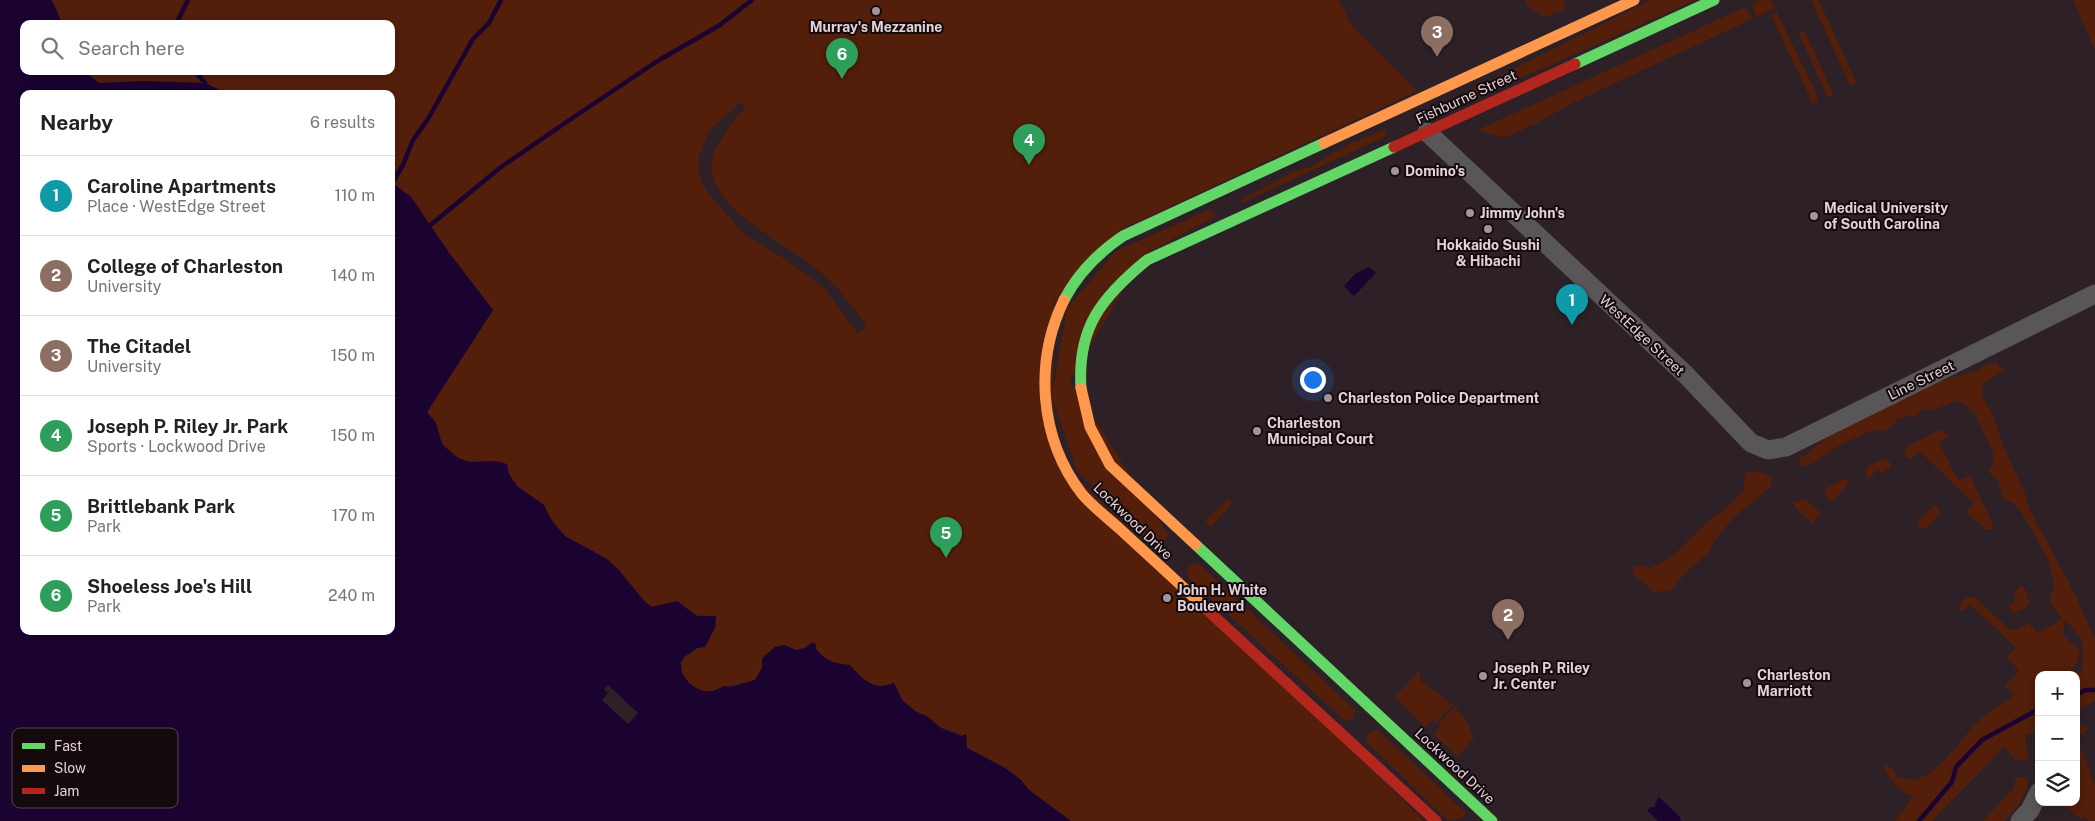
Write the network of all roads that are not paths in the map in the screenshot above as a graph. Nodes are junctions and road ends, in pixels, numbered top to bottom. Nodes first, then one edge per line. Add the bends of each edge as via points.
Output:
1 (1634, 0) edge
2 (1714, 0) edge
3 (1421, 132) junction
4 (1220, 196) joint
5 (1229, 218) joint
6 (2095, 294) edge
7 (1746, 438) joint
8 (2035, 800) edge
9 (1436, 821) edge
10 (1492, 821) edge
11 (2020, 821) edge

1 - 4 main road, Fishburne Street
2 - 3 main road, Fishburne Street
3 - 5 main road, Fishburne Street
3 - 7 street, WestEdge Street via 1685,374
4 - 9 main road, Lockwood Drive via 1123,236 1102,250 1083,270 1059,310 1045,349 1043,382 1053,440 1083,495 1350,735
5 - 10 main road, Lockwood Drive via 1147,260 1117,284 1100,306 1088,332 1082,357 1080,382 1086,422 1097,447 1110,465 1186,544 1369,714
6 - 7 street, Line Street via 1786,447 1768,450
8 - 11 street

